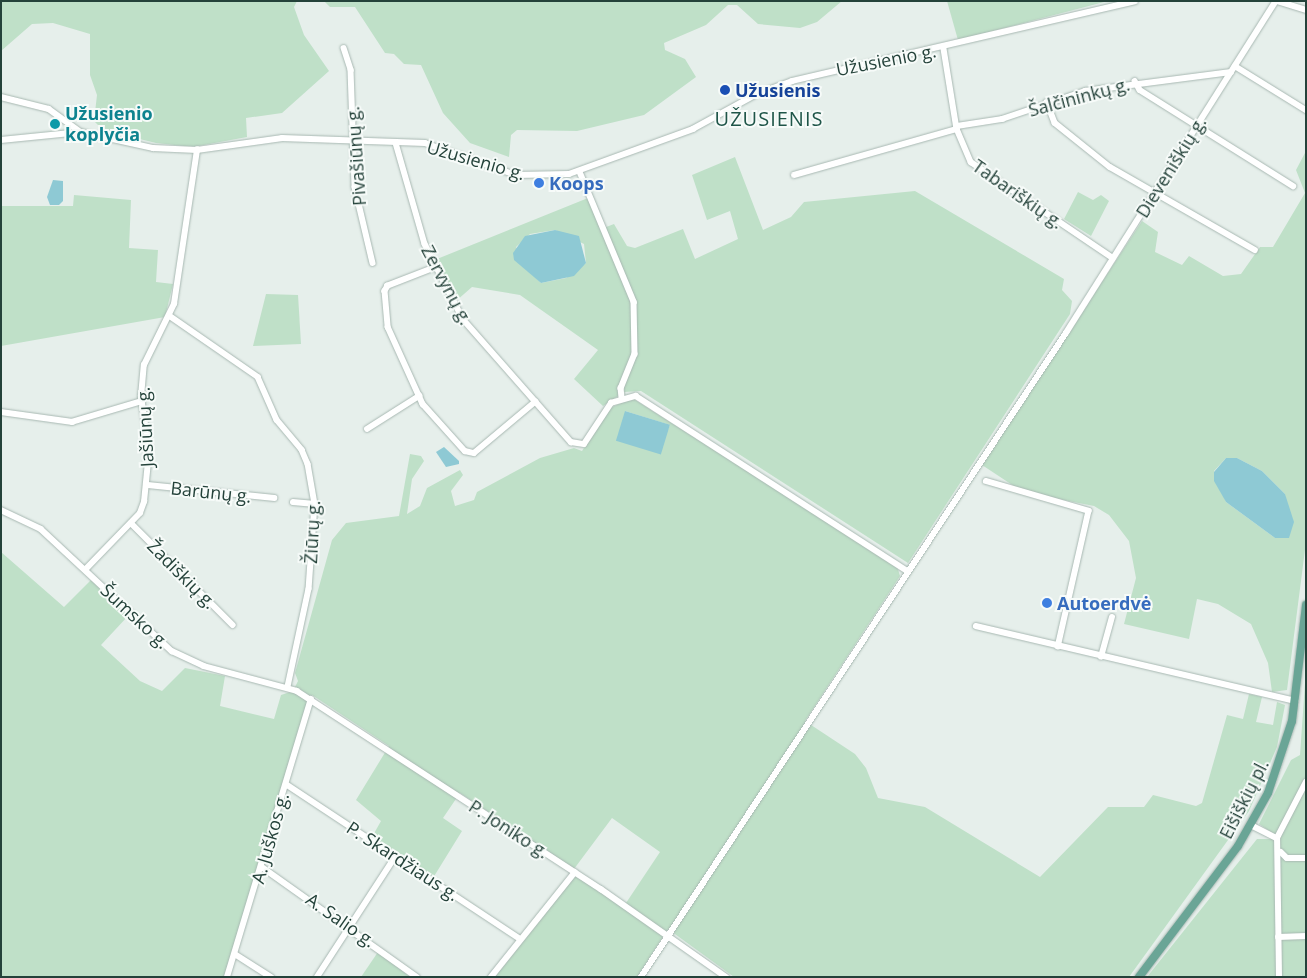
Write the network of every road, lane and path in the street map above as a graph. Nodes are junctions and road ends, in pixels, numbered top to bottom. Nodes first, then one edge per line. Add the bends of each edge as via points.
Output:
1 (1135, 1) edge
2 (1277, 1) edge
3 (1306, 10) edge
4 (344, 48) dead end
5 (944, 49) junction
6 (1235, 66) junction
7 (1231, 72) junction
8 (1135, 81) junction
9 (1, 97) edge
10 (1047, 102) junction
11 (1306, 110) edge
12 (1198, 125) junction
13 (957, 128) junction
14 (81, 132) junction
15 (1, 140) edge
16 (355, 142) junction
17 (396, 143) junction
18 (197, 150) junction
19 (580, 172) junction
20 (794, 175) dead end
21 (1293, 186) dead end
22 (1156, 191) junction
23 (1255, 250) dead end
24 (1113, 258) junction
25 (373, 263) dead end
26 (437, 267) junction
27 (170, 316) junction
28 (419, 396) junction
29 (622, 397) junction
30 (142, 401) junction
31 (535, 402) junction
32 (1, 412) edge
33 (367, 429) dead end
34 (986, 481) dead end
35 (148, 485) junction
36 (274, 498) dead end
37 (293, 502) dead end
38 (315, 504) junction
39 (1, 510) edge
40 (131, 523) junction
41 (85, 570) junction
42 (908, 572) junction
43 (1306, 605) edge
44 (1112, 617) dead end
45 (233, 625) dead end
46 (976, 626) dead end
47 (1058, 647) junction
48 (1101, 657) junction
49 (288, 687) junction
50 (311, 699) junction
51 (1296, 700) junction
52 (1306, 782) edge
53 (286, 784) junction
54 (1252, 826) junction
55 (1277, 838) junction
56 (1280, 852) junction
57 (395, 857) junction
58 (1306, 858) edge
59 (262, 866) junction
60 (574, 872) junction
61 (350, 925) junction
62 (669, 935) junction
63 (1306, 936) edge
64 (1278, 937) junction
65 (520, 939) junction
66 (235, 954) junction
67 (228, 977) edge
68 (271, 977) edge
69 (317, 977) edge
70 (417, 977) edge
71 (491, 977) edge
72 (641, 977) edge
73 (726, 977) edge
74 (1139, 977) edge
75 (1279, 977) edge

1 - 5 street, Užusienio g.
2 - 3 street
2 - 6 street, Dieveniškių g.
4 - 16 street, Pivašiūnų g. via 351,70
5 - 13 street, Tabariškių g.
5 - 19 street, Užusienio g. via 792,81 758,94 693,129
6 - 7 street, Dieveniškių g.
6 - 11 street
7 - 8 street, Šalčininkų g.
7 - 12 street, Dieveniškių g.
8 - 10 street, Šalčininkų g.
8 - 12 street via 1140,90
9 - 14 street via 49,110
10 - 13 street, Šalčininkų g. via 1002,119
10 - 22 street via 1055,123 1110,167
12 - 21 street
12 - 22 street, Dieveniškių g.
13 - 20 street, Šalčininkų g.
13 - 24 street, Tabariškių g. via 966,156 979,170
14 - 15 street, Užusienio g.
14 - 18 street, Užusienio g. via 153,148
16 - 17 street, Užusienio g.
16 - 18 street, Užusienio g. via 282,138
16 - 25 street, Pivašiūnų g. via 355,187
17 - 19 street, Užusienio g. via 442,146 522,176
17 - 26 street, Zervynų g. via 416,220
18 - 27 street, Jašiūnų g.
19 - 29 street via 634,302 635,354 621,388
22 - 23 street
22 - 24 street, Dieveniškių g.
24 - 42 street, Dieveniškių g.
26 - 28 street via 388,286 388,327
26 - 31 street, Zervynų g. via 471,331
27 - 30 street, Jašiūnų g. via 146,358
27 - 38 street, Žiūrų g. via 263,384 277,420 306,458
28 - 31 street via 465,451 474,453
28 - 33 street
29 - 31 street, Zervynų g. via 616,400 580,446 567,439
29 - 42 street via 642,398
30 - 32 street via 72,422
30 - 35 street, Jašiūnų g. via 148,434
34 - 47 street via 1089,511
35 - 36 street, Barūnų g.
35 - 40 street, Jašiūnų g. via 144,502
37 - 38 street
38 - 49 street, Žiūrų g. via 307,603
39 - 41 street, Šumsko g. via 41,529
40 - 41 street, Jašiūnų g.
40 - 45 street, Žadiškių g.
41 - 49 street, Šumsko g. via 172,651 204,666
42 - 62 street, Dieveniškių g.
43 - 51 main road, Eišiškių pl.
44 - 48 street
46 - 47 street
47 - 48 street
48 - 51 street
49 - 50 street, P. Joniko g.
50 - 53 street, A. Juškos g.
50 - 60 street, P. Joniko g.
51 - 54 main road, Eišiškių pl. via 1283,755
52 - 55 street
53 - 57 street, P. Skardžiaus g.
53 - 59 street, A. Juškos g.
54 - 55 street
54 - 74 main road, Eišiškių pl.
55 - 56 street
56 - 58 street via 1287,858
56 - 64 street via 1275,859
57 - 61 street
57 - 65 street, P. Skardžiaus g.
59 - 61 street, A. Salio g.
59 - 66 street, A. Juškos g.
60 - 62 street, P. Joniko g.
60 - 65 street
61 - 69 street
61 - 70 street, A. Salio g.
62 - 72 street, Dieveniškių g.
62 - 73 street, P. Joniko g.
63 - 64 street
64 - 75 street
65 - 71 street
66 - 67 street, A. Juškos g.
66 - 68 street

